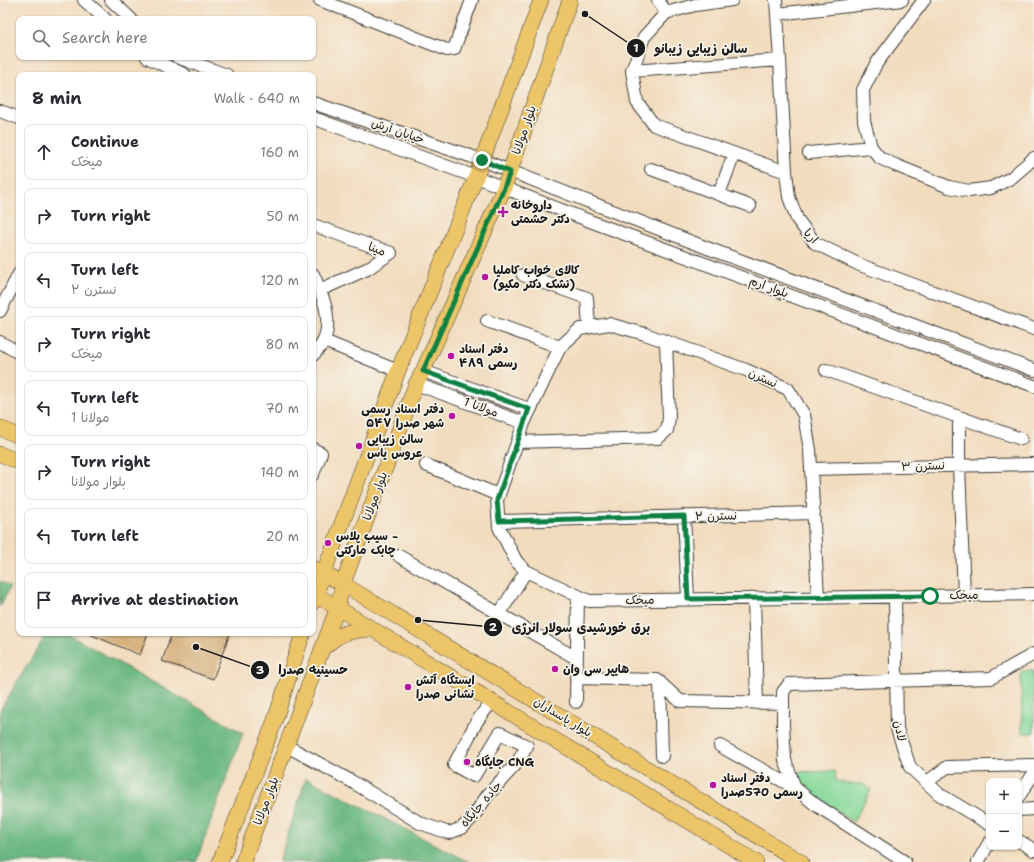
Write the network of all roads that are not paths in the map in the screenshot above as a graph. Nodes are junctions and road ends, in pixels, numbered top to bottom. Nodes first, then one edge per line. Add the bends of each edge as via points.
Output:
1 (84, 0) edge
2 (111, 0) edge
3 (320, 0) edge
4 (472, 0) edge
5 (541, 0) edge
6 (570, 0) edge
7 (658, 0) edge
8 (732, 0) edge
9 (776, 0) edge
10 (902, 0) edge
11 (924, 0) edge
12 (666, 13) junction
13 (777, 14) junction
14 (102, 16) edge
15 (128, 16) edge
16 (153, 60) edge
17 (185, 60) edge
18 (780, 60) junction
19 (632, 71) junction
20 (179, 72) edge
21 (219, 72) edge
22 (316, 104) edge
23 (330, 108) junction
24 (0, 111) edge
25 (16, 117) edge
26 (319, 120) edge
27 (870, 148) junction
28 (809, 153) dead end
29 (734, 154) junction
30 (1034, 158) edge
31 (482, 160) junction
32 (651, 169) dead end
33 (510, 172) junction
34 (786, 172) junction
35 (476, 177) junction
36 (504, 188) junction
37 (719, 194) junction
38 (750, 206) dead end
39 (316, 226) edge
40 (523, 275) dead end
41 (16, 280) edge
42 (316, 281) edge
43 (320, 290) junction
44 (0, 310) edge
45 (487, 321) dead end
46 (585, 328) junction
47 (1034, 329) edge
48 (324, 341) junction
49 (0, 342) edge
50 (666, 342) junction
51 (560, 347) junction
52 (16, 351) edge
53 (316, 351) edge
54 (826, 370) dead end
55 (1034, 370) edge
56 (398, 371) junction
57 (423, 371) junction
58 (416, 384) junction
59 (1034, 386) edge
60 (529, 409) junction
61 (959, 417) junction
62 (524, 423) junction
63 (0, 428) edge
64 (16, 435) edge
65 (1020, 439) dead end
66 (516, 442) junction
67 (316, 450) edge
68 (0, 454) edge
69 (16, 461) edge
70 (1034, 464) edge
71 (426, 465) dead end
72 (958, 465) junction
73 (316, 466) edge
74 (811, 469) junction
75 (498, 495) junction
76 (814, 513) junction
77 (684, 516) junction
78 (499, 521) junction
79 (399, 556) dead end
80 (319, 570) edge
81 (526, 571) junction
82 (343, 584) junction
83 (316, 586) edge
84 (1034, 594) edge
85 (964, 595) junction
86 (578, 596) junction
87 (818, 597) junction
88 (895, 597) junction
89 (316, 598) edge
90 (754, 598) junction
91 (688, 599) junction
92 (337, 609) junction
93 (500, 613) junction
94 (371, 629) junction
95 (302, 636) edge
96 (322, 649) junction
97 (1034, 654) edge
98 (576, 658) junction
99 (576, 678) junction
100 (896, 680) junction
101 (660, 682) junction
102 (492, 701) junction
103 (576, 702) dead end
104 (757, 703) junction
105 (783, 704) junction
106 (286, 746) junction
107 (720, 746) dead end
108 (662, 756) dead end
109 (1034, 765) edge
110 (1034, 773) edge
111 (926, 782) junction
112 (795, 788) junction
113 (1022, 791) edge
114 (1034, 809) edge
115 (1022, 810) edge
116 (986, 822) edge
117 (750, 831) junction
118 (1022, 843) edge
119 (986, 848) edge
120 (1034, 850) edge
121 (738, 851) junction
122 (220, 862) edge
123 (243, 862) edge
124 (756, 862) edge
125 (800, 862) edge
126 (905, 862) edge
127 (978, 862) edge

1 - 14 street
2 - 15 street
3 - 4 street via 447,50 454,49
5 - 31 main road, بلوار مولانا
6 - 33 main road, بلوار مولانا
7 - 12 street
8 - 12 street via 695,5
9 - 13 street, اریا
10 - 13 street
11 - 27 street via 876,64 863,90 864,121
12 - 19 street via 644,37
13 - 18 street, اریا
16 - 20 street
17 - 21 street
18 - 19 street
18 - 34 street, اریا
19 - 29 street via 637,102 654,125
22 - 23 street, خیابان آرش
23 - 26 street
23 - 31 street, خیابان آرش
24 - 25 street
26 - 35 street, خیابان آرش
27 - 28 street
27 - 30 street via 880,158 895,165 949,187 969,191 991,188 1011,178
29 - 34 street
29 - 37 street
31 - 33 street, خیابان آرش
31 - 35 main road, بلوار مولانا
32 - 37 street
33 - 36 main road, بلوار مولانا
33 - 55 street, بلوار ارم
34 - 47 street, اریا via 789,197 797,219 815,243 860,265
35 - 36 street, خیابان آرش
35 - 56 main road, بلوار مولانا
36 - 57 main road, بلوار مولانا
36 - 59 street, بلوار ارم
37 - 38 street
39 - 43 street, مینا via 391,253 367,268
40 - 46 street via 587,298
41 - 44 street
42 - 43 street
43 - 48 street via 328,320
45 - 51 street
46 - 50 street, نسترن via 609,324
46 - 51 street, میخک
48 - 53 street
48 - 56 street
49 - 52 street
50 - 66 street via 669,418 667,430 658,438
50 - 74 street, نسترن via 746,370 788,389 804,414
51 - 60 street, میخک
54 - 61 street
56 - 80 main road, بلوار مولانا
57 - 58 main road, بلوار مولانا
57 - 60 street, مولانا 1
58 - 62 street, مولانا 1
58 - 82 main road, بلوار مولانا
60 - 62 street, میخک
61 - 65 street
61 - 72 street
62 - 66 street, میخک
63 - 64 main road
66 - 75 street, میخک
67 - 73 street via 321,453
68 - 69 main road
70 - 72 street, نسترن ۳
71 - 75 street
72 - 74 street, نسترن ۳
72 - 85 street
74 - 76 street, نسترن
75 - 78 street, میخک
76 - 77 street, نسترن ۲
76 - 87 street, نسترن
77 - 78 street, نسترن ۲
77 - 91 street
78 - 81 street, میخک via 499,527 516,561
79 - 93 street
80 - 82 main road, بلوار پاسداران
80 - 83 main road, بلوار مولانا
81 - 86 street, میخک
81 - 93 street
82 - 92 main road, بلوار مولانا
82 - 117 main road, بلوار پاسداران
84 - 85 street, میخک
85 - 88 street, میخک
86 - 91 street, میخک via 589,601
86 - 98 street
87 - 88 street, میخک
87 - 90 street, میخک
88 - 100 street, لادن
89 - 92 main road, بلوار پاسداران
90 - 91 street, میخک
90 - 104 street
92 - 94 main road, بلوار پاسداران
92 - 96 main road, بلوار مولانا
93 - 98 street
94 - 96 main road via 337,636
94 - 102 main road, بلوار پاسداران
95 - 122 main road, بلوار مولانا via 275,720
96 - 106 main road, بلوار مولانا
97 - 100 street via 991,678
98 - 99 street
99 - 101 street
99 - 103 street
100 - 105 street via 789,684 783,692
100 - 111 street, لادن via 897,729 910,767
101 - 104 street via 680,701
101 - 108 street
102 - 106 street, جاده جایگاه via 477,721 454,765 474,776 500,732 527,746 473,817 462,828 449,833 420,823 351,781
102 - 121 main road, بلوار پاسداران
104 - 105 street
105 - 112 street via 785,760
106 - 123 main road, بلوار مولانا
107 - 112 street
109 - 111 street via 947,767
110 - 113 street
111 - 116 street, لادن via 939,794
112 - 126 street via 816,805
114 - 115 street
117 - 121 main road
117 - 125 main road, بلوار پاسداران
118 - 120 street
119 - 127 street
121 - 124 main road, بلوار پاسداران

